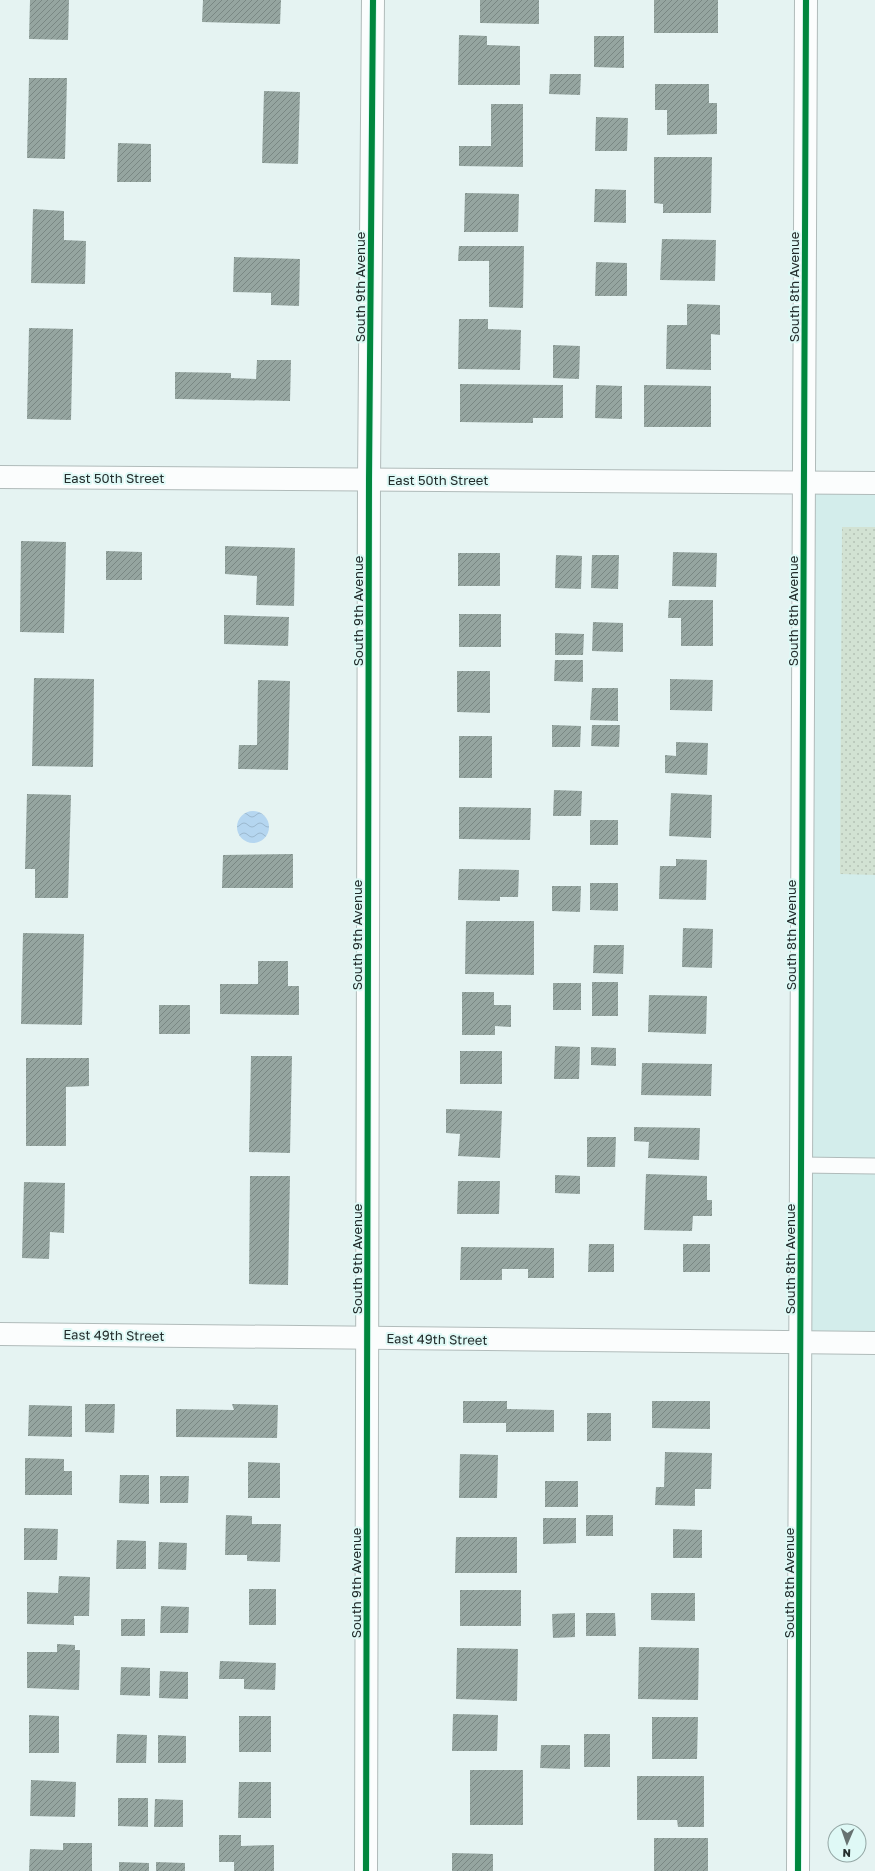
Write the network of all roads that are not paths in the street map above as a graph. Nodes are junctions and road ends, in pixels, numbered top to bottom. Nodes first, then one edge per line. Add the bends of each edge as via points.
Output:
1 (373, 0) edge
2 (806, 0) edge
3 (0, 477) edge
4 (369, 480) junction
5 (804, 483) junction
6 (875, 483) edge
7 (801, 1165) junction
8 (875, 1166) edge
9 (0, 1334) edge
10 (368, 1338) junction
11 (801, 1343) junction
12 (875, 1343) edge
13 (366, 1871) edge
14 (798, 1871) edge

1 - 4 street, South 9th Avenue
2 - 5 street, South 8th Avenue
3 - 4 street, East 50th Street
4 - 5 street, East 50th Street
4 - 10 street, South 9th Avenue
5 - 6 street, East 50th Street
5 - 7 street, South 8th Avenue
7 - 8 lane
7 - 11 street, South 8th Avenue
9 - 10 street, East 49th Street
10 - 11 street, East 49th Street
10 - 13 street, South 9th Avenue
11 - 12 street, East 49th Street
11 - 14 street, South 8th Avenue

